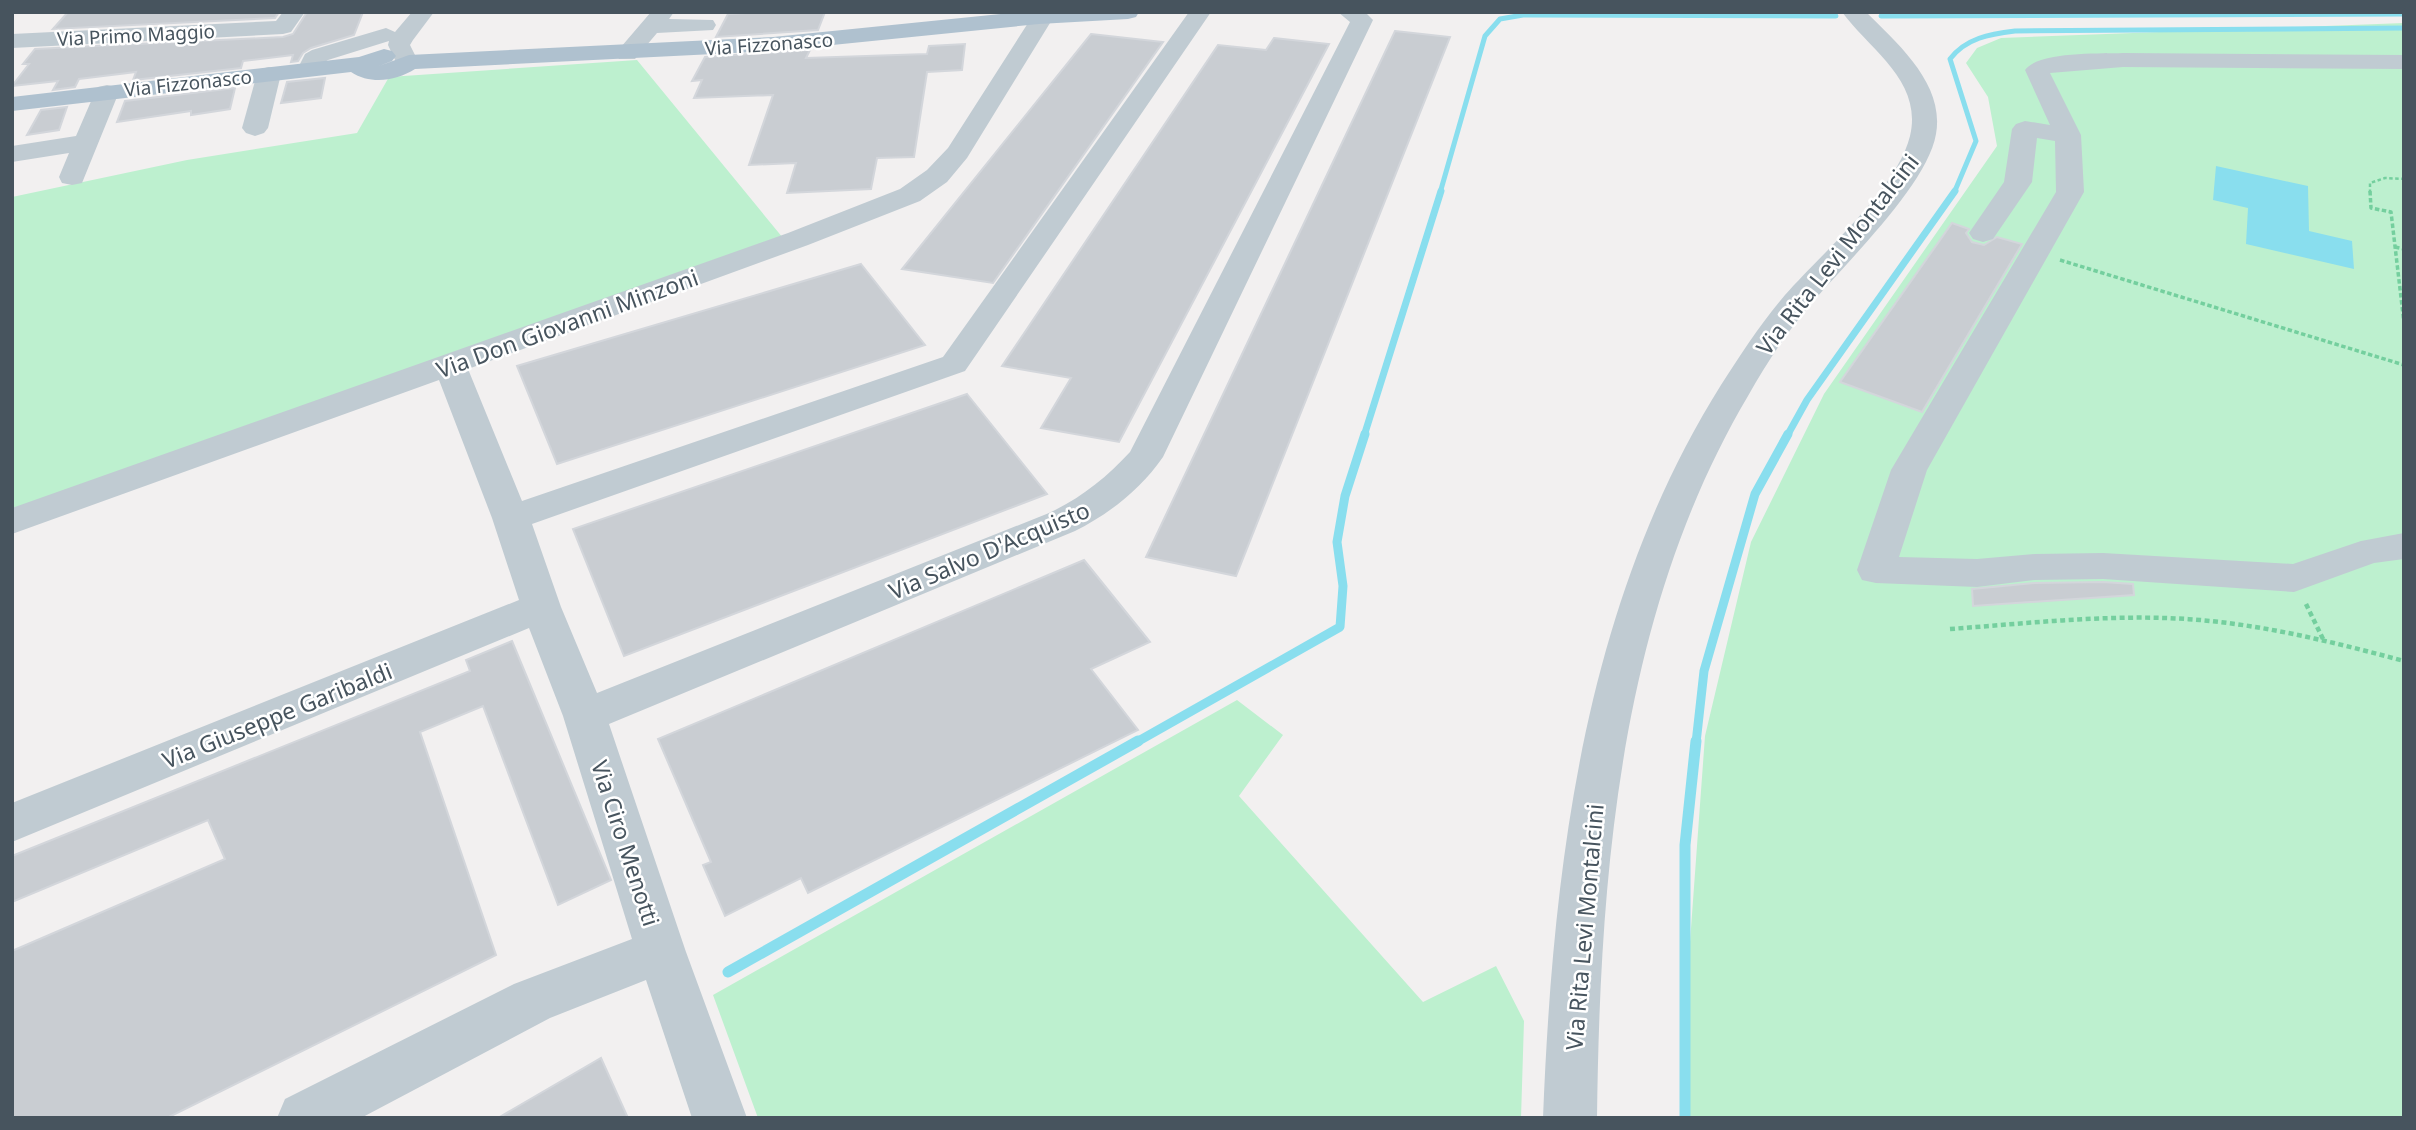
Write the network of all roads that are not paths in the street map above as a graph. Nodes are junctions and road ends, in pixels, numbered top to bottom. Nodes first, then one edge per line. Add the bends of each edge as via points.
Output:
1 (295, 12) edge
2 (394, 12) edge
3 (423, 12) edge
4 (1128, 12) edge
5 (1200, 12) edge
6 (1853, 12) edge
7 (1363, 16) edge
8 (1039, 17) junction
9 (26, 18) dead end
10 (658, 19) edge
11 (705, 25) dead end
12 (386, 35) junction
13 (12, 41) edge
14 (2104, 45) dead end
15 (627, 54) junction
16 (406, 59) junction
17 (2123, 60) junction
18 (368, 61) junction
19 (2404, 62) edge
20 (309, 70) junction
21 (269, 74) junction
22 (107, 92) junction
23 (12, 104) edge
24 (255, 128) dead end
25 (2068, 135) junction
26 (86, 142) junction
27 (12, 153) edge
28 (72, 177) dead end
29 (1983, 233) dead end
30 (450, 365) junction
31 (511, 518) junction
32 (12, 522) edge
33 (2404, 546) edge
34 (541, 607) junction
35 (585, 716) junction
36 (12, 823) edge
37 (661, 952) junction
38 (304, 1118) edge
39 (720, 1118) edge
40 (1570, 1118) edge

1 - 13 street, Via Primo Maggio via 284,27
2 - 12 street
3 - 16 street via 398,45
4 - 8 main road, Via Fizzonasco
5 - 31 street via 954,364
6 - 40 street, Via Rita Levi Montalcini via 1911,76 1925,116 1919,151 1893,190 1766,341 1698,455 1660,542 1630,633 1607,731 1586,858
7 - 35 street, Via Salvo D'Acquisto via 1145,457 1112,493 1062,523
8 - 15 main road, Via Fizzonasco via 837,40
8 - 30 street, Via Don Giovanni Minzoni via 958,152 937,176 910,195
9 - 13 street
10 - 11 street
10 - 15 street
12 - 18 street
12 - 20 street via 320,55
14 - 17 street
15 - 16 main road, Via Fizzonasco
16 - 18 main road, Via Fizzonasco via 393,71 377,73 361,69
17 - 19 street
17 - 25 street via 2051,64 2036,70
18 - 20 main road, Via Fizzonasco
20 - 21 main road, Via Fizzonasco
21 - 22 main road, Via Fizzonasco
21 - 24 street
22 - 23 main road, Via Fizzonasco
22 - 26 street
25 - 29 street via 2025,129 2018,182
25 - 33 street via 2070,192 1909,470 1876,570 1977,573 2103,566 2294,578 2348,556
26 - 27 street
26 - 28 street
30 - 31 street, Via Ciro Menotti
30 - 32 street, Via Don Giovanni Minzoni
31 - 34 street, Via Ciro Menotti
34 - 35 street, Via Ciro Menotti
34 - 36 street, Via Giuseppe Garibaldi
35 - 37 street, Via Ciro Menotti
37 - 38 street, Via Ciro Menotti via 532,1001
37 - 39 street

